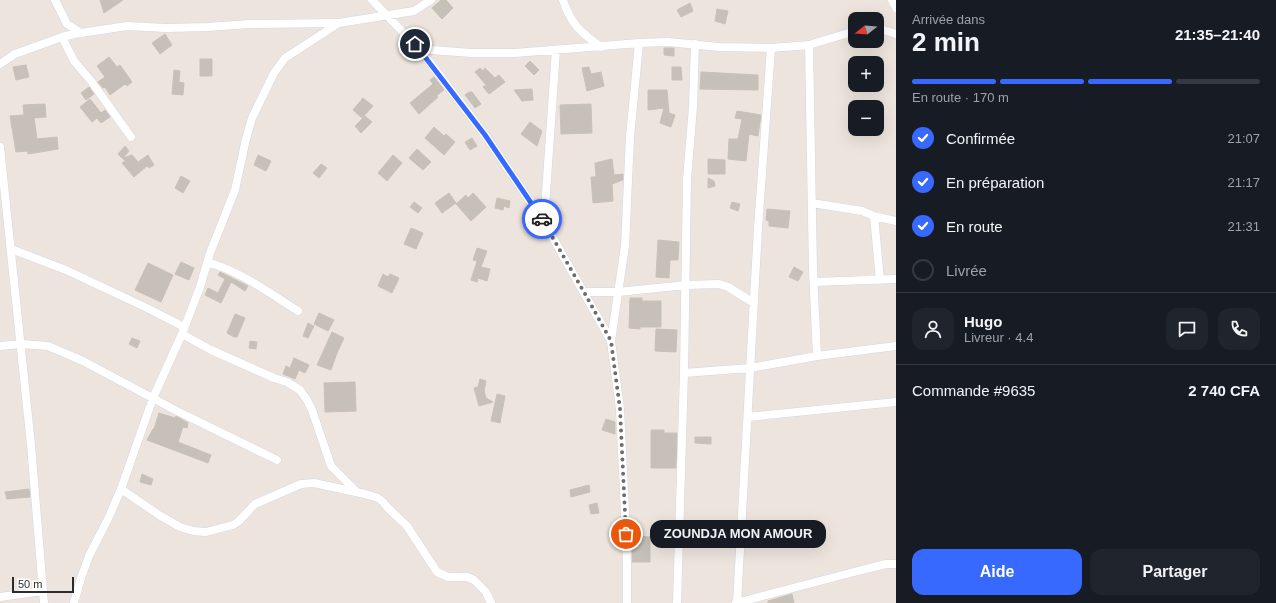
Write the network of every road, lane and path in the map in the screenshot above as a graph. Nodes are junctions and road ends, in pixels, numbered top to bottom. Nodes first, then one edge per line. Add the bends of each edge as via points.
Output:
1 (55, 0) edge
2 (372, 0) edge
3 (431, 0) edge
4 (563, 0) edge
5 (892, 0) edge
6 (896, 8) edge
7 (387, 15) junction
8 (339, 23) junction
9 (884, 30) edge
10 (81, 33) junction
11 (848, 33) edge
12 (896, 34) edge
13 (62, 37) junction
14 (639, 43) junction
15 (695, 44) junction
16 (809, 45) junction
17 (601, 47) junction
18 (772, 48) junction
19 (418, 49) junction
20 (556, 50) junction
21 (0, 64) edge
22 (131, 136) dead end
23 (0, 147) edge
24 (812, 203) junction
25 (874, 216) junction
26 (544, 222) junction
27 (896, 222) edge
28 (11, 249) junction
29 (207, 262) junction
30 (896, 279) edge
31 (880, 280) junction
32 (814, 282) junction
33 (686, 285) junction
34 (584, 292) junction
35 (618, 292) junction
36 (754, 303) junction
37 (298, 311) dead end
38 (183, 331) junction
39 (611, 341) junction
40 (21, 344) junction
41 (0, 346) edge
42 (896, 346) edge
43 (817, 356) junction
44 (750, 368) junction
45 (684, 373) junction
46 (152, 398) junction
47 (896, 402) edge
48 (748, 417) junction
49 (277, 460) dead end
50 (121, 489) junction
51 (357, 492) junction
52 (896, 564) edge
53 (43, 590) junction
54 (0, 597) edge
55 (44, 603) edge
56 (74, 603) edge
57 (491, 603) edge
58 (627, 603) edge
59 (677, 603) edge
60 (737, 603) edge

1 - 10 street via 67,24
2 - 7 street
3 - 7 street via 414,11
4 - 17 street via 581,33
5 - 6 street
7 - 8 street
7 - 19 street
8 - 10 street via 166,28 127,26
8 - 29 street via 285,58 274,73 252,118 235,190
9 - 12 street
10 - 13 street
11 - 16 street
13 - 21 street via 15,54
13 - 22 street via 74,62 92,81
14 - 15 street
14 - 17 street
14 - 35 street via 630,137 625,246
15 - 18 street
15 - 33 street
16 - 18 street
16 - 24 street
17 - 20 street
18 - 36 street
19 - 20 street via 471,53
19 - 26 street via 485,135
20 - 26 street
23 - 28 street
24 - 25 street via 862,211
24 - 32 street
25 - 27 street
25 - 31 street
26 - 34 street
28 - 38 street via 66,270 147,308
28 - 40 street
29 - 37 street via 239,275
29 - 38 street
30 - 31 street
31 - 32 street
32 - 43 street
33 - 35 street
33 - 36 street via 719,284
33 - 45 street
34 - 35 street
34 - 39 street
35 - 39 street
36 - 44 street
38 - 46 street
38 - 51 street via 211,350 300,390 312,410 330,466
39 - 58 street via 620,409
40 - 41 street
40 - 46 street via 48,346 83,361
40 - 53 street
42 - 43 street
43 - 44 street
44 - 45 street
44 - 48 street
45 - 59 street
46 - 49 street
46 - 50 street
47 - 48 street
48 - 60 street
50 - 51 street via 180,527 206,532 233,525 255,504 301,484 314,483
50 - 56 street via 89,556
51 - 57 street via 383,502 407,526 437,572 448,577 467,577 474,580 486,592
52 - 60 street via 876,566
53 - 54 street
53 - 55 street

